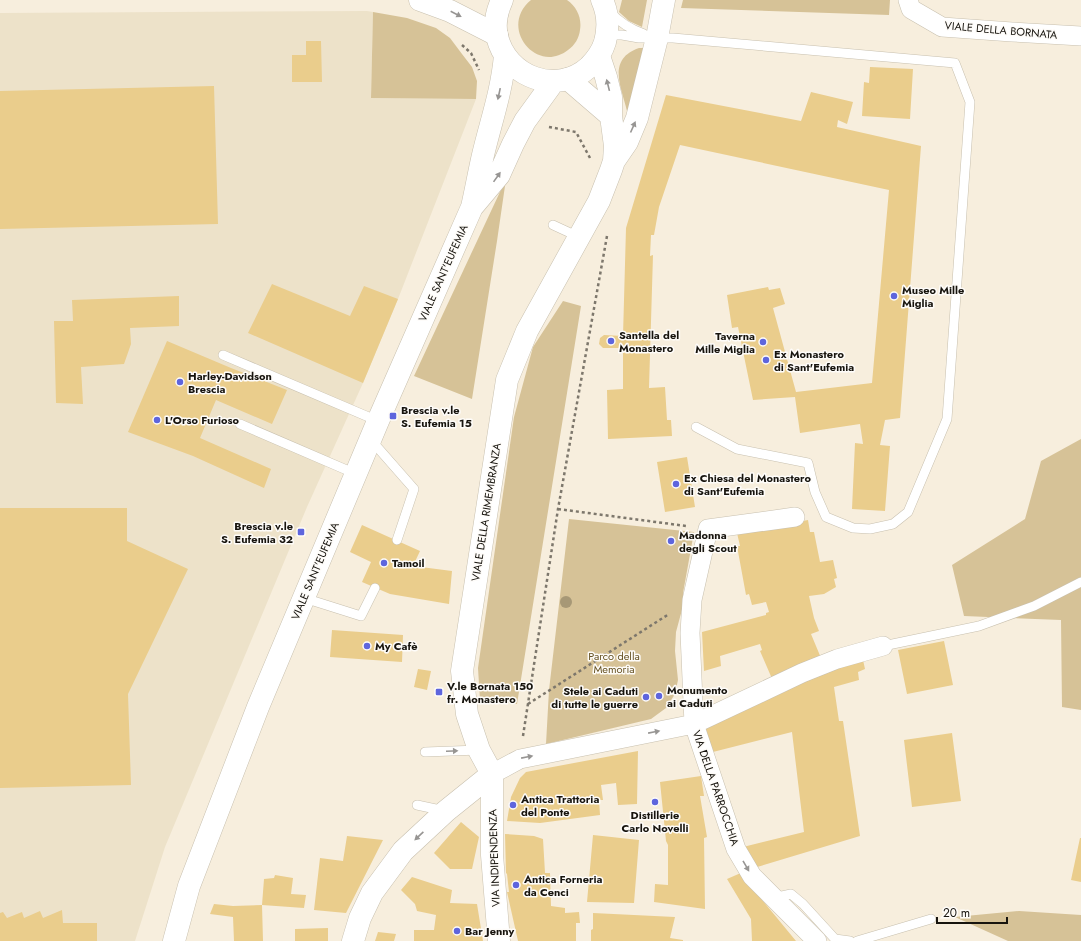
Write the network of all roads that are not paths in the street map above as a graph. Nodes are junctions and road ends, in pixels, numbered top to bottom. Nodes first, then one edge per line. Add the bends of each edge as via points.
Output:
1 (420, 0) edge
2 (502, 0) edge
3 (664, 0) edge
4 (908, 0) edge
5 (603, 3) edge
6 (497, 35) junction
7 (607, 35) junction
8 (1081, 36) edge
9 (657, 38) junction
10 (505, 55) junction
11 (599, 56) junction
12 (561, 80) junction
13 (611, 116) junction
14 (604, 162) junction
15 (472, 207) junction
16 (553, 225) dead end
17 (580, 236) junction
18 (223, 355) dead end
19 (240, 424) dead end
20 (696, 427) dead end
21 (375, 430) junction
22 (356, 474) junction
23 (795, 517) dead end
24 (397, 540) dead end
25 (1081, 582) edge
26 (375, 588) dead end
27 (304, 598) junction
28 (883, 646) joint
29 (694, 724) junction
30 (479, 750) junction
31 (425, 752) dead end
32 (492, 774) junction
33 (417, 805) dead end
34 (446, 811) junction
35 (773, 898) junction
36 (931, 919) dead end
37 (174, 941) edge
38 (353, 941) edge
39 (499, 941) edge
40 (817, 941) edge
41 (850, 941) edge
42 (857, 941) edge

1 -> 6 street via 450,11
2 - 6 street via 496,22
3 - 9 street
4 - 8 street, VIALE DELLA BORNATA via 911,9 942,27
5 - 7 street via 608,26
5 - 9 lane via 617,21 632,30
6 - 10 street
7 - 9 lane
7 - 11 street
14 -> 9 street via 626,142 637,118
9 - 20 lane via 955,64 970,102 948,419 908,512 893,524 870,529 853,528 826,517 815,492 808,463 737,449
10 - 12 street via 521,72 531,77
10 -> 15 street, VIALE SANT'EUFEMIA via 499,95
11 - 12 street via 586,70
13 -> 11 street via 611,97
12 - 13 street
15 -> 12 street, VIALE SANT'EUFEMIA via 499,175 525,121
13 - 14 street via 614,146
14 - 17 street via 599,201
15 - 21 street, VIALE SANT'EUFEMIA
16 - 17 lane
17 - 30 street, VIALE DELLA RIMEMBRANZA via 527,331 507,380 462,671 467,714
18 - 21 lane
19 - 22 lane
21 - 22 street, VIALE SANT'EUFEMIA
21 - 24 lane via 414,490
22 - 27 street, VIALE SANT'EUFEMIA
23 - 29 street, VIA DELLA PARROCCHIA via 708,526 692,600 690,633
25 - 28 lane via 1034,606 979,626
26 - 27 lane via 361,616
27 - 37 street, VIALE SANT'EUFEMIA via 258,707 189,886
28 - 29 street, VIA DELLA PARROCCHIA via 837,659 802,673
32 -> 29 street, VIA DELLA PARROCCHIA via 520,759
29 -> 35 street, VIA DELLA PARROCCHIA via 736,849 752,876
31 -> 30 lane
30 - 32 street, VIALE DELLA RIMEMBRANZA
32 - 34 street
32 - 39 street, VIA INDIPENDENZA via 492,855
33 - 34 lane
34 -> 38 street via 403,851 372,893
35 - 40 street, VIA DELLA PARROCCHIA
35 - 41 lane via 791,894 835,939
36 - 42 lane

